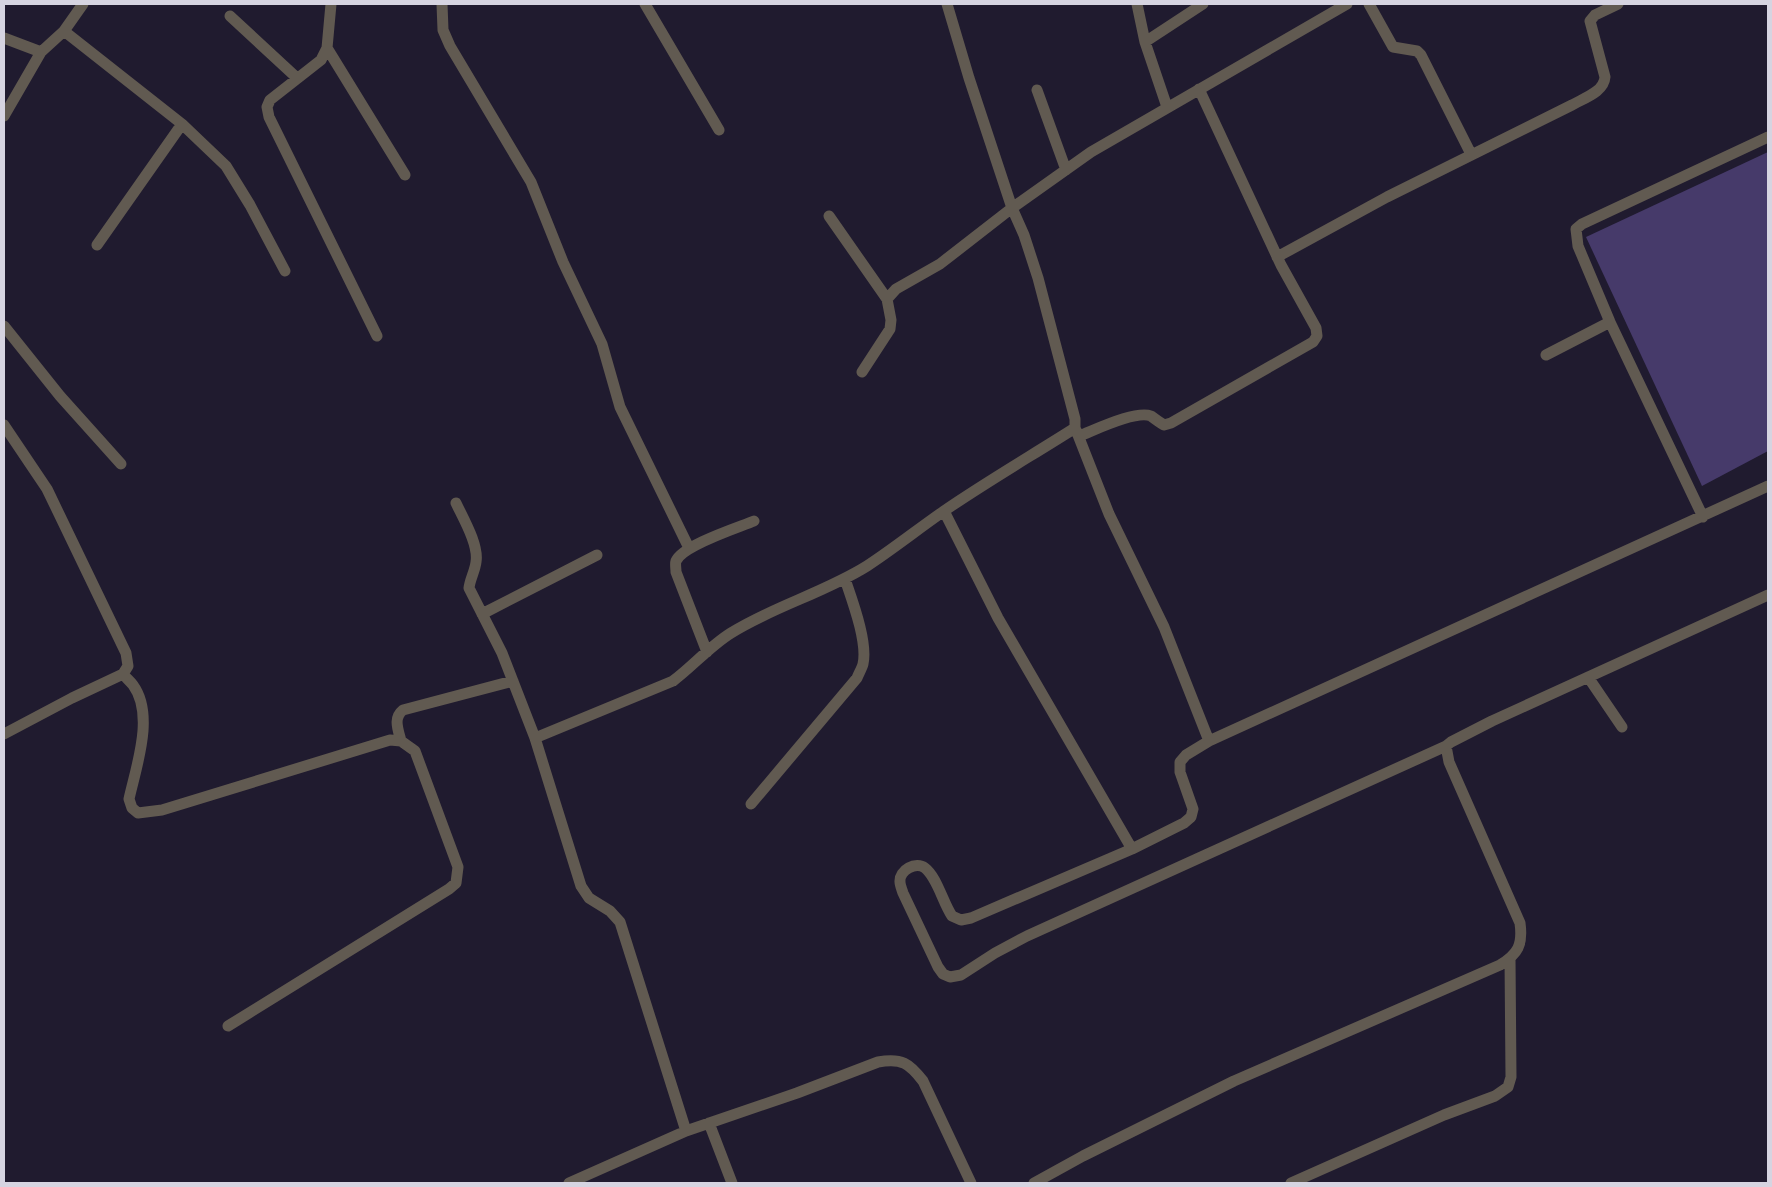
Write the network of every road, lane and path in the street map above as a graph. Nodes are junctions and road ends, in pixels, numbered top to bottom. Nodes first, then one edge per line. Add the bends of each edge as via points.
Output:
1 (83, 4) edge
2 (331, 4) edge
3 (442, 4) edge
4 (645, 4) edge
5 (947, 4) edge
6 (1138, 4) edge
7 (1203, 4) edge
8 (1347, 4) edge
9 (1369, 4) edge
10 (1618, 4) edge
11 (230, 16) dead end
12 (64, 30) junction
13 (4, 38) edge
14 (1145, 42) junction
15 (327, 48) junction
16 (42, 52) junction
17 (297, 78) junction
18 (1199, 89) junction
19 (1038, 90) dead end
20 (1167, 107) junction
21 (4, 116) edge
22 (182, 124) junction
23 (719, 130) dead end
24 (1768, 137) edge
25 (1471, 154) junction
26 (1066, 170) junction
27 (405, 175) dead end
28 (1012, 208) junction
29 (829, 216) dead end
30 (97, 245) dead end
31 (1277, 257) junction
32 (285, 271) dead end
33 (887, 299) junction
34 (1610, 322) junction
35 (4, 326) edge
36 (377, 336) dead end
37 (1546, 355) dead end
38 (862, 372) dead end
39 (4, 425) edge
40 (1077, 432) junction
41 (121, 464) dead end
42 (1768, 486) edge
43 (456, 503) dead end
44 (944, 510) junction
45 (1703, 517) junction
46 (754, 521) dead end
47 (689, 548) junction
48 (597, 555) dead end
49 (845, 579) junction
50 (1768, 594) edge
51 (482, 614) junction
52 (707, 652) junction
53 (123, 674) junction
54 (1588, 677) junction
55 (512, 681) junction
56 (1622, 727) dead end
57 (4, 734) edge
58 (535, 738) junction
59 (401, 741) junction
60 (1209, 741) junction
61 (1446, 746) junction
62 (750, 804) dead end
63 (1132, 849) junction
64 (1510, 958) junction
65 (228, 1026) dead end
66 (709, 1123) junction
67 (686, 1131) junction
68 (1039, 1182) edge
69 (569, 1183) edge
70 (732, 1183) edge
71 (971, 1183) edge
72 (1291, 1183) edge

1 - 12 street
2 - 15 street
3 - 47 street via 443,30 450,46 531,182 563,262 602,344 620,407
4 - 23 street
5 - 28 street
6 - 14 street
7 - 14 street
8 - 18 street
9 - 25 street via 1394,47 1417,51 1421,55
10 - 25 street via 1595,15 1590,21 1605,77 1600,89
11 - 17 street
12 - 16 street
12 - 22 street
13 - 16 street
14 - 20 street
15 - 17 street via 321,60
15 - 27 street
16 - 21 street
17 - 36 street via 270,100 267,107 269,117
18 - 20 street
18 - 31 street
19 - 26 street
20 - 26 street
22 - 30 street
22 - 32 street via 226,166
24 - 34 street via 1576,229 1578,246
25 - 31 street
26 - 28 street
28 - 33 street via 940,264 896,289
28 - 40 street via 1038,278
29 - 33 street
31 - 40 street via 1316,328 1317,336 1312,342 1171,423 1164,425 1142,415
33 - 38 street via 890,329
34 - 37 street
34 - 45 street
35 - 41 street via 60,396
39 - 53 street via 47,489 110,618 126,653 128,666
40 - 44 street
40 - 60 street via 1110,514 1164,627
42 - 45 street
43 - 51 street via 474,543 476,561 469,588
44 - 49 street
44 - 63 street via 998,618
45 - 60 street
46 - 47 street
47 - 52 street via 675,562 676,572
48 - 51 street
49 - 52 street via 758,618 730,633
49 - 62 street via 860,628 863,664 856,678
50 - 54 street
51 - 55 street
52 - 58 street via 673,681
53 - 57 street
53 - 59 street via 134,686 143,711 144,727 129,799 138,813 162,810 390,740
54 - 56 street
54 - 61 street
55 - 58 street
55 - 59 street via 403,710 397,720
58 - 67 street via 581,886 589,898 610,911 620,922
59 - 65 street via 415,751 458,867 456,883 450,890
60 - 63 street via 1186,754 1180,762 1192,809 1191,817
61 - 63 street via 1027,936 961,975 950,977 938,967 900,882 902,874 909,868 918,865 925,868 952,916 961,920
61 - 64 street via 1449,762 1520,924 1520,946
64 - 68 street via 1234,1081 1083,1156
64 - 72 street via 1511,1077 1508,1087 1495,1096 1444,1115
66 - 67 street
66 - 70 street
66 - 71 street via 878,1062 903,1061 923,1081
67 - 69 street

